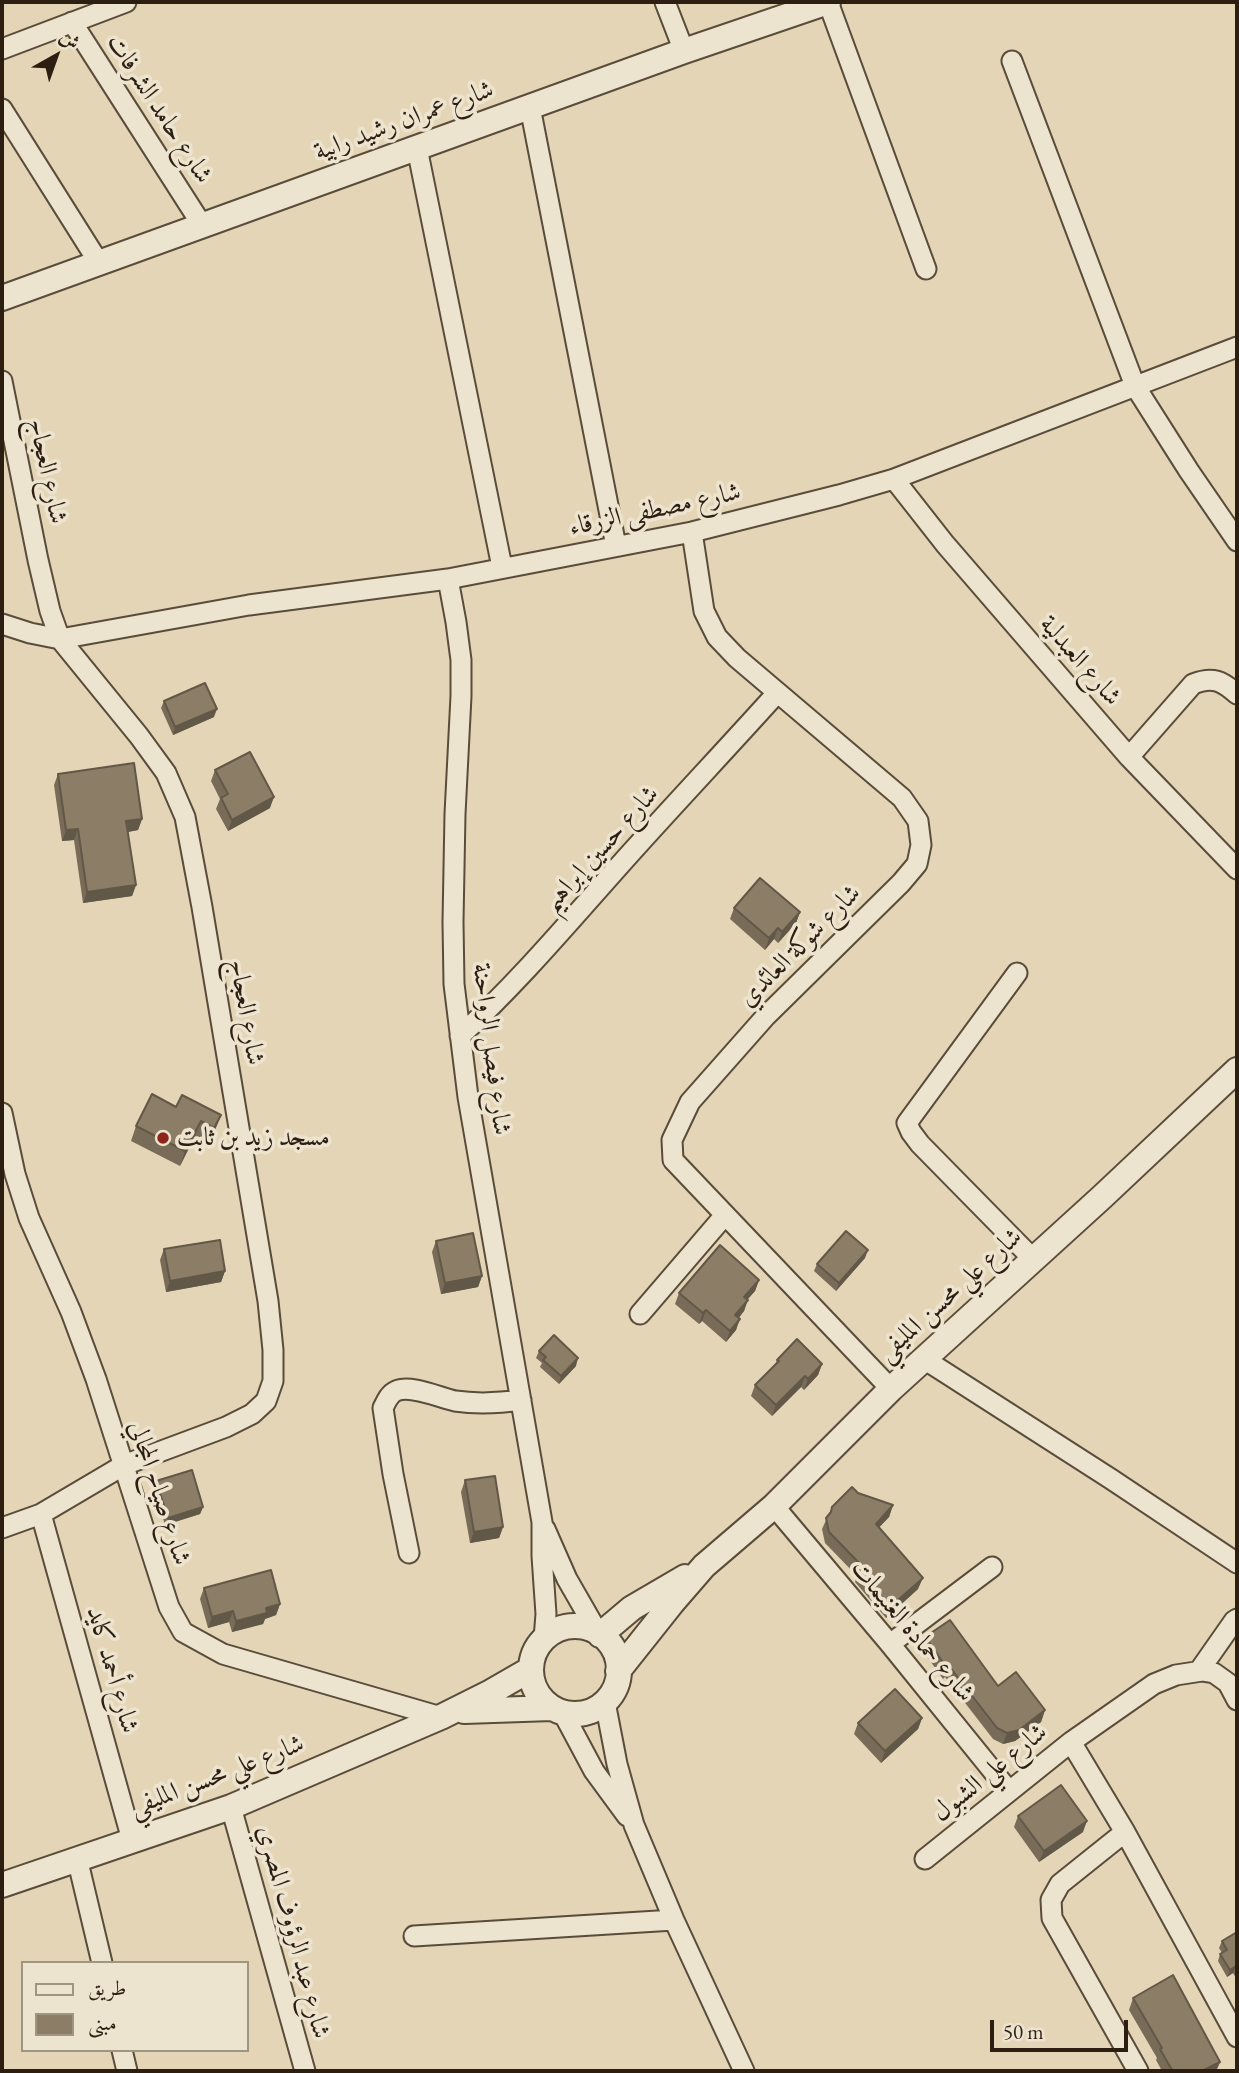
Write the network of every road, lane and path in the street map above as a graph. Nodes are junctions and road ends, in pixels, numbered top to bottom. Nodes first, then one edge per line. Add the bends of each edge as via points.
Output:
1 (126, 2) edge
2 (665, 2) edge
3 (828, 2) edge
4 (72, 22) junction
5 (2, 49) edge
6 (684, 51) junction
7 (1012, 61) dead end
8 (530, 107) junction
9 (2, 109) edge
10 (417, 148) junction
11 (202, 225) junction
12 (99, 263) junction
13 (926, 269) dead end
14 (2, 298) edge
15 (1237, 347) edge
16 (2, 381) edge
17 (1135, 386) junction
18 (894, 479) junction
19 (692, 532) junction
20 (1237, 541) edge
21 (615, 546) junction
22 (502, 567) junction
23 (448, 579) junction
24 (2, 624) edge
25 (60, 639) junction
26 (777, 693) junction
27 (1237, 694) edge
28 (1129, 757) junction
29 (1237, 869) edge
30 (1017, 974) dead end
31 (460, 1036) junction
32 (1237, 1070) edge
33 (2, 1113) edge
34 (725, 1214) junction
35 (1033, 1259) junction
36 (640, 1314) dead end
37 (924, 1359) junction
38 (891, 1389) junction
39 (521, 1400) junction
40 (124, 1465) junction
41 (774, 1506) junction
42 (41, 1514) junction
43 (542, 1522) junction
44 (2, 1528) edge
45 (409, 1553) dead end
46 (1237, 1563) edge
47 (704, 1566) junction
48 (992, 1567) dead end
49 (1237, 1619) edge
50 (599, 1634) junction
51 (544, 1639) junction
52 (890, 1644) junction
53 (531, 1669) junction
54 (618, 1671) junction
55 (1199, 1671) junction
56 (1237, 1700) edge
57 (605, 1702) junction
58 (558, 1710) junction
59 (445, 1715) junction
60 (1071, 1742) junction
61 (1009, 1791) junction
62 (231, 1807) junction
63 (634, 1825) junction
64 (1125, 1832) junction
65 (132, 1840) junction
66 (77, 1858) junction
67 (925, 1859) dead end
68 (2, 1885) edge
69 (674, 1920) junction
70 (414, 1936) dead end
71 (102, 1961) edge
72 (1237, 2037) edge
73 (122, 2052) edge
74 (127, 2071) edge
75 (305, 2071) edge
76 (744, 2071) edge
77 (1138, 2071) edge

1 - 4 street
2 - 6 street
3 - 6 street, شارع عمران رشيد رابية
3 - 13 street
4 - 5 street
4 - 11 street, شارع حامد الشرفات
6 - 8 street, شارع عمران رشيد رابية
7 - 17 street
8 - 10 street, شارع عمران رشيد رابية
8 - 21 street
9 - 12 street
10 - 11 street, شارع عمران رشيد رابية
10 - 22 street
11 - 12 street, شارع عمران رشيد رابية
12 - 14 street, شارع عمران رشيد رابية
15 - 17 street, شارع مصطفى الزرقاء
16 - 25 street, شارع العجاج via 38,559
17 - 18 street, شارع مصطفى الزرقاء
17 - 20 street
18 - 19 street, شارع مصطفى الزرقاء
18 - 28 street, شارع العبدلية
19 - 21 street, شارع مصطفى الزرقاء
19 - 26 street, شارع شوكة العائدي via 709,624 737,658
21 - 22 street, شارع مصطفى الزرقاء
22 - 23 street, شارع مصطفى الزرقاء
23 - 25 street, شارع مصطفى الزرقاء via 248,605
23 - 31 street, شارع فيصل الرواحنة via 461,660 453,922
24 - 25 street
25 - 40 street, شارع العجاج via 166,773 185,817 273,1350 273,1381 266,1401 252,1414
26 - 31 street, شارع حسين إبراهيم via 557,937
26 - 34 street, شارع شوكة العائدي via 902,798 918,821 921,845 917,864 901,883 766,1016 690,1102 672,1140 673,1160
27 - 28 street via 1224,683 1205,679 1193,684
28 - 29 street, شارع العبدلية
30 - 35 street via 907,1123 920,1144
31 - 39 street, شارع فيصل الرواحنة
32 - 35 street, شارع علي محسن المليفي
33 - 40 street, شارع صياح المجالي via 29,1218 71,1312
34 - 36 street
34 - 38 street, شارع شوكة العائدي
35 - 37 street, شارع علي محسن المليفي
37 - 38 street, شارع علي محسن المليفي
37 - 46 street
38 - 41 street, شارع علي محسن المليفي
39 - 43 street, شارع فيصل الرواحنة
39 - 45 street via 457,1401 407,1389 387,1399 383,1408
40 - 42 street, شارع العجاج
40 - 59 street, شارع صياح المجالي via 169,1607 183,1632 223,1654
41 - 47 street, شارع علي محسن المليفي
41 - 52 street, شارع حمادة الغنيمات
42 - 44 street, شارع العجاج
42 - 65 street, شارع أحمد كايد
43 - 50 street, شارع فيصل الرواحنة via 567,1579
43 - 51 street, شارع فيصل الرواحنة
47 - 50 street, شارع علي محسن المليفي via 632,1608
47 - 54 street, شارع علي محسن المليفي
48 - 52 street
49 - 55 street
50 - 51 street via 564,1628
50 - 54 street via 614,1651
51 - 53 street
52 - 61 street, شارع حمادة الغنيمات
53 - 58 street via 536,1692
53 - 59 street, شارع علي محسن المليفي
54 - 57 street
55 - 56 street via 1214,1673 1228,1683
55 - 60 street via 1154,1684
57 - 58 street via 585,1713
57 - 63 street
58 - 59 street, شارع علي محسن المليفي
58 - 63 street via 594,1771
59 - 62 street, شارع علي محسن المليفي
60 - 61 street, شارع علي الشبول
60 - 64 street, شارع علي الشبول
61 - 67 street, شارع علي الشبول
62 - 65 street, شارع علي محسن المليفي
62 - 75 street, شارع عبد الرؤوف المصري
63 - 69 street
64 - 72 street, شارع علي الشبول
64 - 77 street via 1060,1884 1051,1900 1052,1918
65 - 66 street, شارع علي محسن المليفي
66 - 68 street, شارع علي محسن المليفي
66 - 71 street
69 - 70 street
69 - 76 street
73 - 74 street

